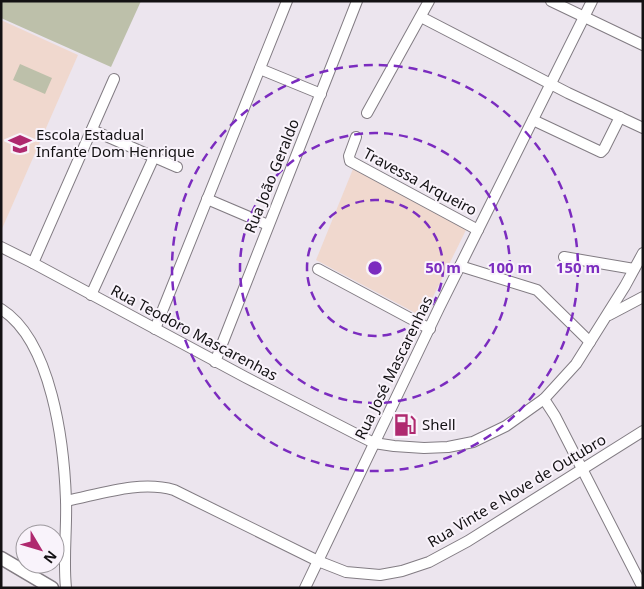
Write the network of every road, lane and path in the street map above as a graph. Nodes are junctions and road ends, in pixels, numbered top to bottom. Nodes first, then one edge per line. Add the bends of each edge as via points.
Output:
1 (286, 1) edge
2 (356, 1) edge
3 (429, 1) edge
4 (551, 1) edge
5 (592, 1) edge
6 (421, 17) junction
7 (584, 18) junction
8 (643, 45) edge
9 (260, 69) junction
10 (114, 79) dead end
11 (550, 84) junction
12 (321, 94) junction
13 (366, 113) dead end
14 (620, 117) junction
15 (533, 120) junction
16 (643, 128) edge
17 (92, 130) junction
18 (356, 137) dead end
19 (154, 157) junction
20 (177, 167) dead end
21 (207, 199) junction
22 (268, 225) junction
23 (478, 230) junction
24 (2, 249) edge
25 (643, 253) edge
26 (564, 257) dead end
27 (33, 263) junction
28 (460, 266) junction
29 (634, 269) junction
30 (318, 270) dead end
31 (91, 294) junction
32 (643, 296) edge
33 (1, 309) edge
34 (606, 317) junction
35 (430, 328) junction
36 (155, 329) junction
37 (590, 342) junction
38 (215, 362) junction
39 (544, 400) junction
40 (643, 431) edge
41 (374, 443) junction
42 (583, 470) junction
43 (66, 501) junction
44 (1, 558) edge
45 (318, 561) junction
46 (52, 588) edge
47 (66, 588) edge
48 (304, 588) edge
49 (643, 588) edge

1 - 9 street
2 - 12 street, Rua João Geraldo
3 - 6 street
4 - 7 street
5 - 7 street, Rua José Mascarenhas
6 - 11 street
6 - 13 street
7 - 8 street
7 - 11 street, Rua José Mascarenhas
9 - 12 street
9 - 21 street
10 - 17 street
11 - 14 street
11 - 15 street, Rua José Mascarenhas
12 - 22 street, Rua João Geraldo
14 - 15 street via 601,152
14 - 16 street
15 - 23 street, Rua José Mascarenhas
17 - 19 street
17 - 27 street
18 - 23 street, Travessa Arqueiro via 349,160
19 - 20 street
19 - 31 street
21 - 22 street
21 - 36 street
22 - 38 street, Rua João Geraldo
23 - 28 street, Rua José Mascarenhas
24 - 27 street, Rua Teodoro Mascarenhas
25 - 29 street, Rua Teodoro Mascarenhas
26 - 29 street
27 - 31 street, Rua Teodoro Mascarenhas
28 - 35 street, Rua José Mascarenhas
28 - 37 street via 537,290
29 - 34 street, Rua Teodoro Mascarenhas
30 - 35 street
31 - 36 street, Rua Teodoro Mascarenhas
32 - 34 street
33 - 43 street via 17,321 34,346 54,403
34 - 37 street, Rua Teodoro Mascarenhas
35 - 41 street, Rua José Mascarenhas
36 - 38 street, Rua Teodoro Mascarenhas
37 - 39 street, Rua Teodoro Mascarenhas via 576,364
38 - 41 street, Rua Teodoro Mascarenhas
39 - 41 street, Rua Teodoro Mascarenhas via 506,426 473,442 424,448
39 - 42 street
40 - 42 street, Rua Vinte e Nove de Outubro
41 - 45 street, Rua José Mascarenhas
42 - 45 street, Rua Vinte e Nove de Outubro via 429,562 380,575 346,572
42 - 49 street
43 - 45 street, Rua Vinte e Nove de Outubro via 139,486 162,486
43 - 47 street
44 - 46 street
45 - 48 street, Rua José Mascarenhas

